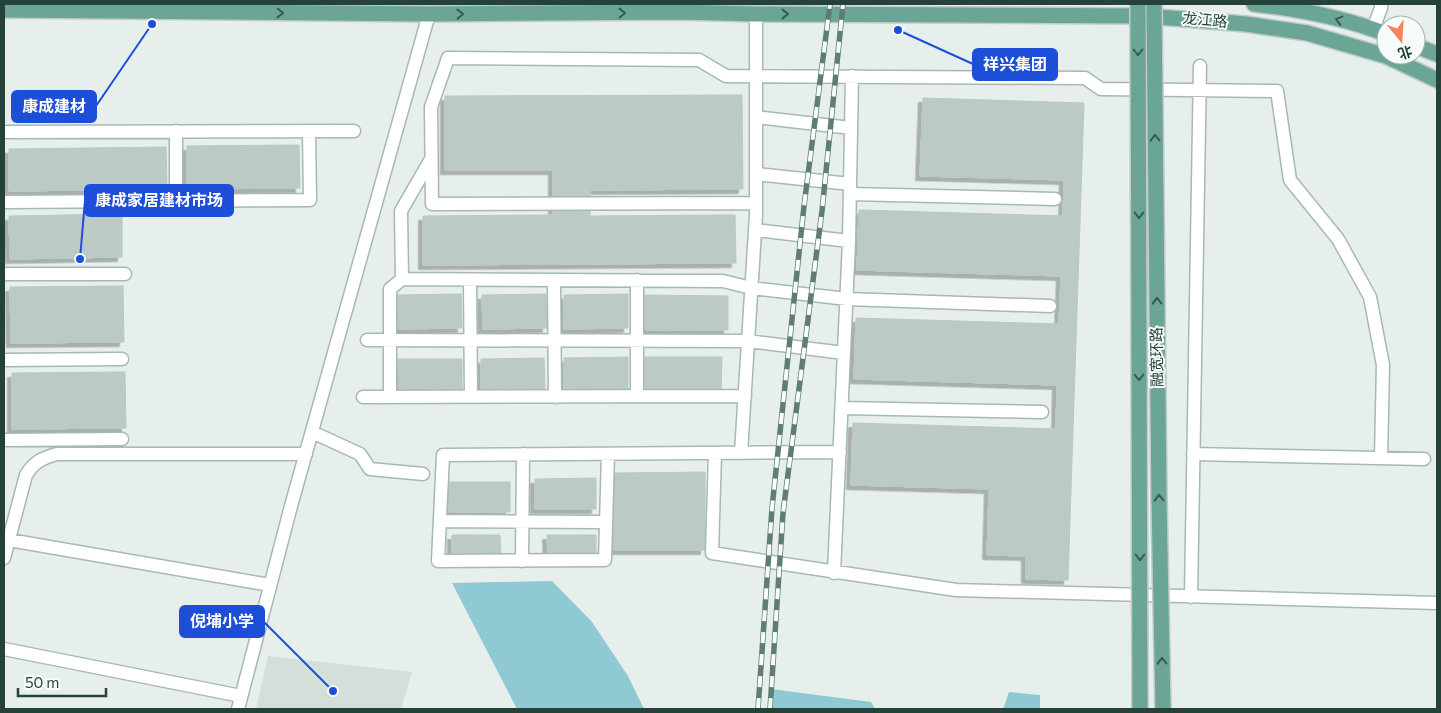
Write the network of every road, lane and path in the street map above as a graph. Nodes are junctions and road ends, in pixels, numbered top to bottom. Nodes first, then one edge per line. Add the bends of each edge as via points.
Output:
1 (1138, 4) edge
2 (1154, 4) edge
3 (1254, 4) edge
4 (4, 10) edge
5 (429, 14) junction
6 (756, 14) junction
7 (1376, 30) edge
8 (1200, 66) dead end
9 (756, 76) junction
10 (852, 76) junction
11 (1437, 80) edge
12 (1200, 90) junction
13 (756, 117) junction
14 (851, 128) junction
15 (176, 131) junction
16 (309, 131) junction
17 (354, 131) dead end
18 (4, 132) edge
19 (432, 157) junction
20 (756, 174) junction
21 (850, 189) junction
22 (1054, 199) dead end
23 (176, 201) junction
24 (4, 202) edge
25 (756, 203) junction
26 (755, 230) junction
27 (849, 241) junction
28 (4, 274) edge
29 (125, 274) dead end
30 (402, 279) junction
31 (470, 280) junction
32 (554, 280) junction
33 (637, 280) junction
34 (751, 288) junction
35 (847, 299) junction
36 (1050, 306) dead end
37 (367, 340) dead end
38 (390, 340) junction
39 (470, 340) junction
40 (554, 340) junction
41 (637, 341) junction
42 (748, 341) junction
43 (844, 354) junction
44 (122, 359) dead end
45 (4, 360) edge
46 (637, 396) junction
47 (745, 396) junction
48 (363, 397) dead end
49 (390, 397) junction
50 (471, 397) junction
51 (555, 397) junction
52 (843, 408) junction
53 (1042, 412) dead end
54 (312, 432) junction
55 (122, 439) dead end
56 (4, 440) edge
57 (840, 452) junction
58 (715, 453) junction
59 (741, 453) junction
60 (306, 454) junction
61 (523, 454) junction
62 (608, 454) junction
63 (1193, 454) junction
64 (1381, 458) junction
65 (1424, 459) dead end
66 (423, 474) dead end
67 (440, 521) junction
68 (523, 522) junction
69 (606, 522) junction
70 (9, 540) junction
71 (4, 558) edge
72 (522, 561) junction
73 (834, 572) junction
74 (270, 585) junction
75 (1191, 597) junction
76 (1437, 602) edge
77 (4, 649) edge
78 (241, 696) junction
79 (238, 709) edge
80 (1140, 709) edge
81 (1163, 709) edge

1 -> 80 main road, 融宽环路, bridge
81 -> 2 main road, 融宽环路, bridge
7 -> 3 main road via 1322,15
4 -> 5 main road, 龙江路
5 -> 6 main road, 龙江路
5 - 54 street
6 - 9 street
6 -> 11 main road, 龙江路 via 1122,15 1246,24 1307,33 1348,44 1386,56
8 - 12 street
9 - 10 street
9 - 13 street
9 - 19 street via 726,76 699,60 448,58 431,107
10 - 12 street via 1085,78 1101,89
10 - 14 street
12 - 63 street
12 - 64 street via 1277,91 1290,180 1338,239 1370,297 1383,365
13 - 14 street
13 - 20 street
14 - 21 street
15 - 16 street
15 - 18 street
15 - 23 street
16 - 17 street
16 - 23 street via 310,200
19 - 25 street via 432,204
19 - 30 street via 401,212
20 - 21 street
20 - 25 street
21 - 22 street
21 - 27 street
23 - 24 street
25 - 26 street
26 - 27 street
26 - 34 street
27 - 35 street
28 - 29 street
30 - 31 street
30 - 38 street via 390,289
31 - 32 street
31 - 39 street
32 - 33 street
32 - 40 street
33 - 34 street via 723,281
33 - 41 street
34 - 35 street
34 - 42 street
35 - 36 street
35 - 43 street
37 - 38 street
38 - 39 street
38 - 49 street
39 - 40 street
39 - 50 street
40 - 41 street
40 - 51 street
41 - 42 street
41 - 46 street
42 - 43 street
42 - 47 street
43 - 52 street
44 - 45 street
46 - 47 street
46 - 51 street
47 - 59 street
48 - 49 street
49 - 50 street
50 - 51 street
52 - 53 street
52 - 57 street
54 - 60 street
54 - 66 street via 360,454 370,469
55 - 56 street
57 - 59 street
57 - 73 street
58 - 59 street
58 - 62 street
58 - 73 street via 712,553
60 - 70 street via 66,454 42,458 26,474
60 - 74 street
61 - 62 street
61 - 67 street via 443,455
61 - 68 street
62 - 69 street
63 - 64 street
63 - 75 street
64 - 65 street
67 - 68 street
67 - 72 street via 438,561
68 - 69 street
68 - 72 street
69 - 72 street via 605,560
70 - 71 street
70 - 74 street
73 - 75 street via 956,590
74 - 78 street
75 - 76 street
77 - 78 street
78 - 79 street

